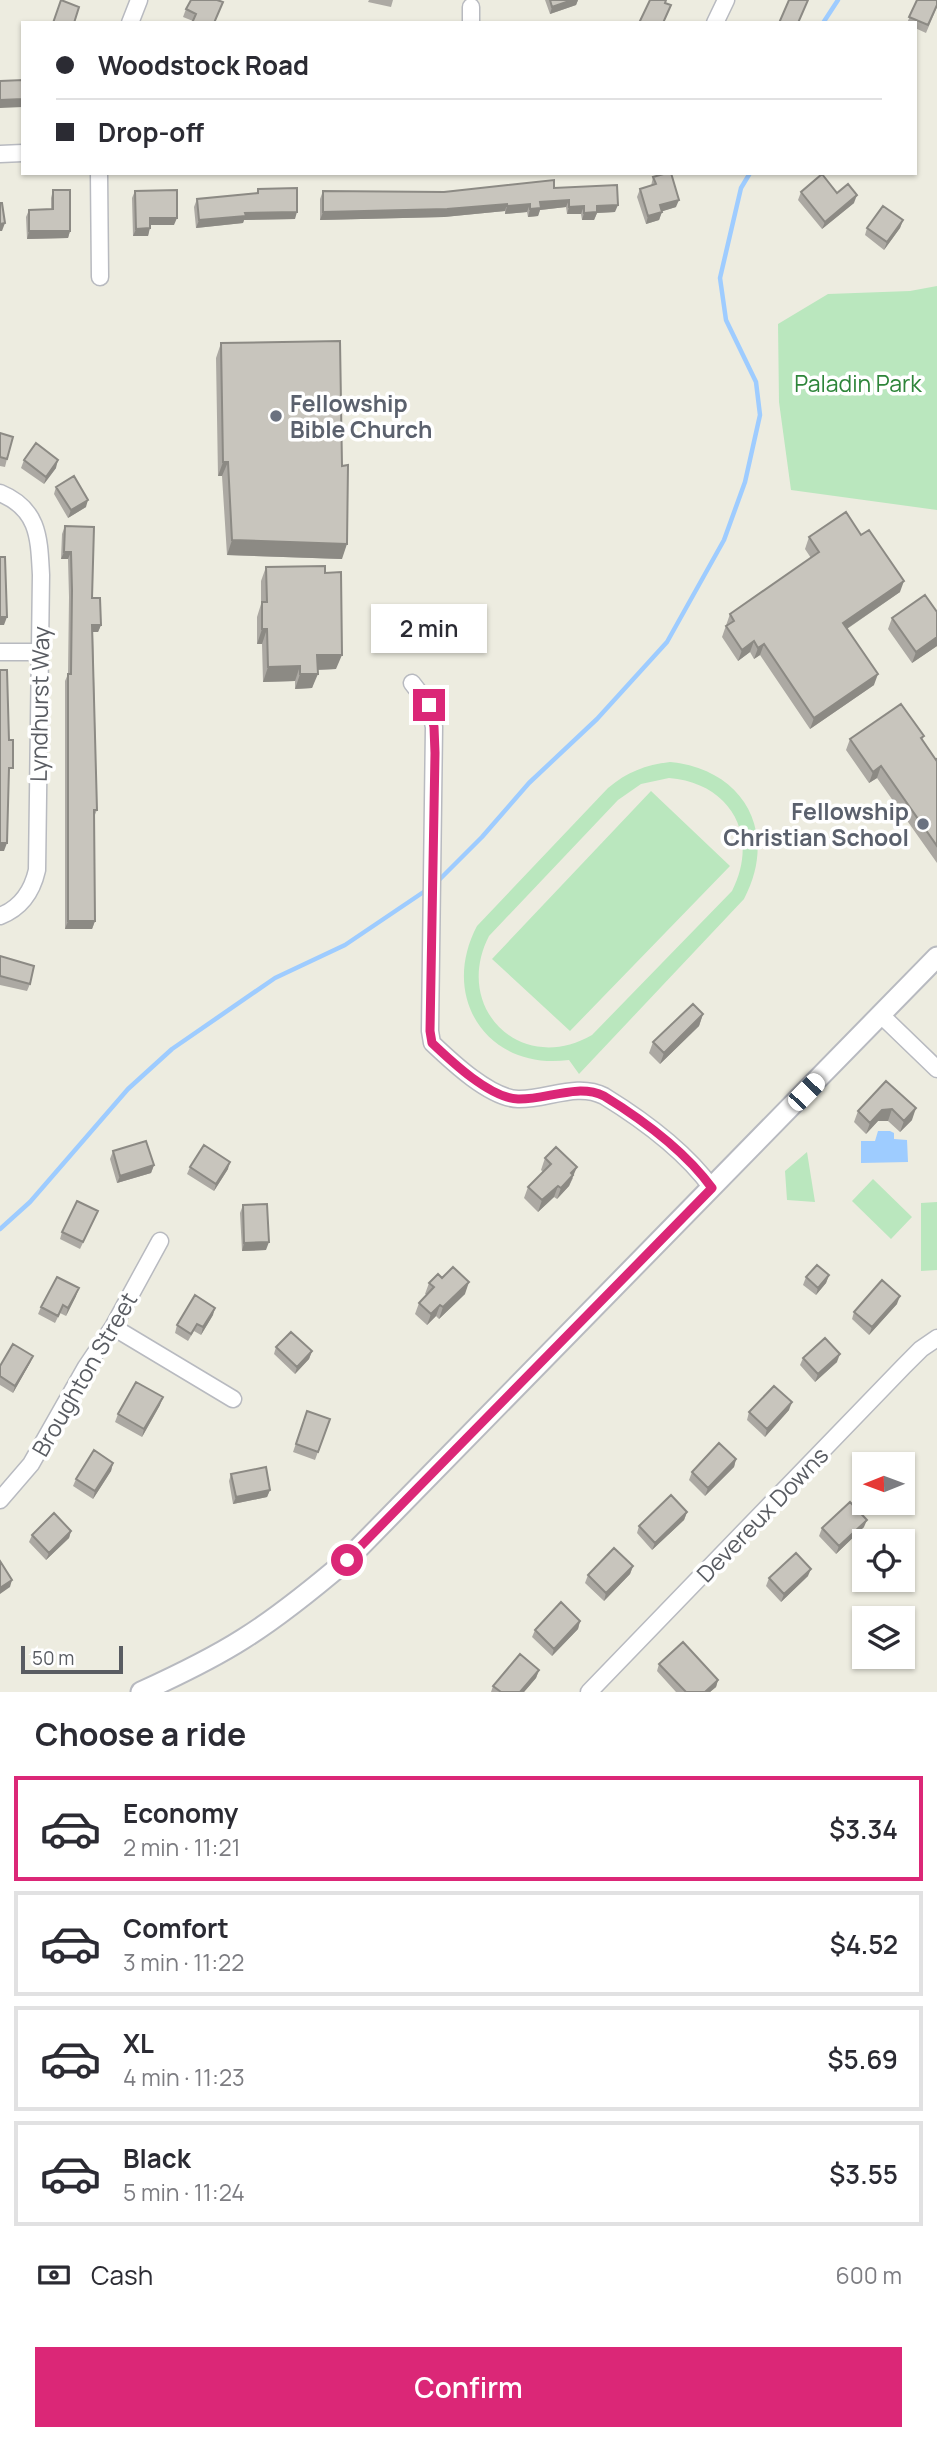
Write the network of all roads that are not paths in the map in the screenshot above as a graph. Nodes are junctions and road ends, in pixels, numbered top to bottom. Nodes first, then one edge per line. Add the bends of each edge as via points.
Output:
1 (139, 0) edge
2 (726, 0) edge
3 (131, 21) edge
4 (716, 21) edge
5 (21, 153) edge
6 (0, 154) edge
7 (99, 175) edge
8 (100, 277) dead end
9 (0, 493) edge
10 (0, 652) edge
11 (38, 652) junction
12 (412, 683) dead end
13 (0, 916) edge
14 (937, 957) edge
15 (881, 1015) junction
16 (937, 1069) edge
17 (712, 1188) junction
18 (160, 1241) dead end
19 (113, 1327) junction
20 (937, 1338) edge
21 (233, 1399) dead end
22 (0, 1500) edge
23 (597, 1689) edge
24 (141, 1692) edge

1 - 3 street
2 - 4 street
5 - 6 street
7 - 8 street
9 - 11 street, Lyndhurst Way via 20,503 38,531
10 - 11 street
11 - 13 street, Lyndhurst Way via 37,870 29,894
12 - 17 street via 429,705 434,727 432,1043 502,1096 518,1099 582,1091 604,1096 656,1133
14 - 15 street
15 - 16 street
15 - 17 street
17 - 24 street via 347,1560 243,1639
18 - 19 street, Broughton Street
19 - 21 street
19 - 22 street, Broughton Street via 31,1464
20 - 23 street, Devereux Downs via 904,1366

